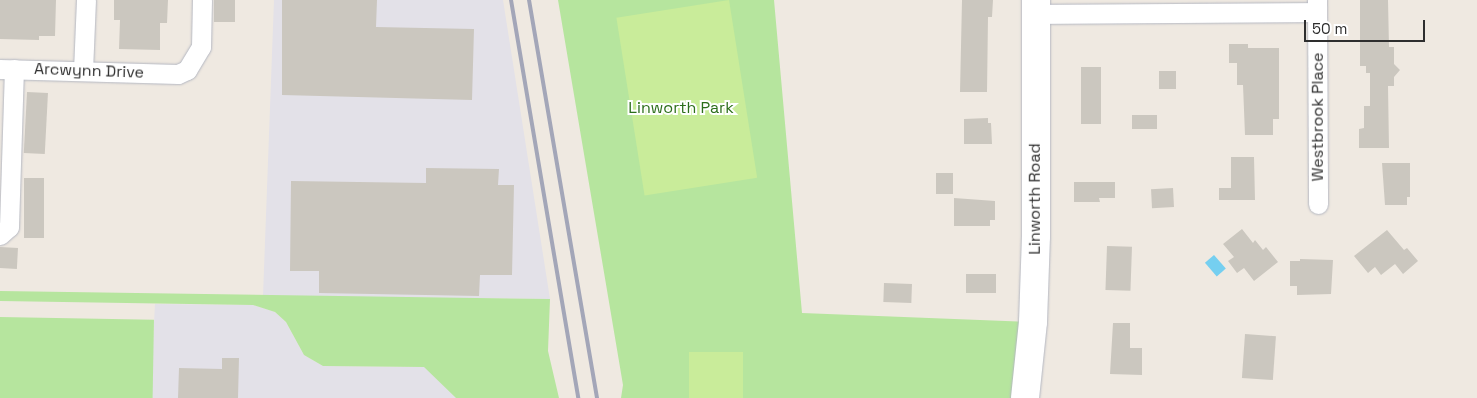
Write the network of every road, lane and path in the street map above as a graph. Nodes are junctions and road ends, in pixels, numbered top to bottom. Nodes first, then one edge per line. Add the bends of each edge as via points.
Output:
1 (86, 0) edge
2 (202, 0) edge
3 (1317, 6) edge
4 (1036, 7) edge
5 (7, 69) edge
6 (83, 71) junction
7 (1318, 204) dead end
8 (0, 235) edge
9 (1024, 398) edge

1 - 6 street
2 - 6 street, Arcwynn Drive via 201,47 186,70 178,74
3 - 4 street
3 - 7 street, Westbrook Place
4 - 9 main road, Linworth Road via 1036,236 1032,333
5 - 6 street, Arcwynn Drive
5 - 8 street via 9,227

